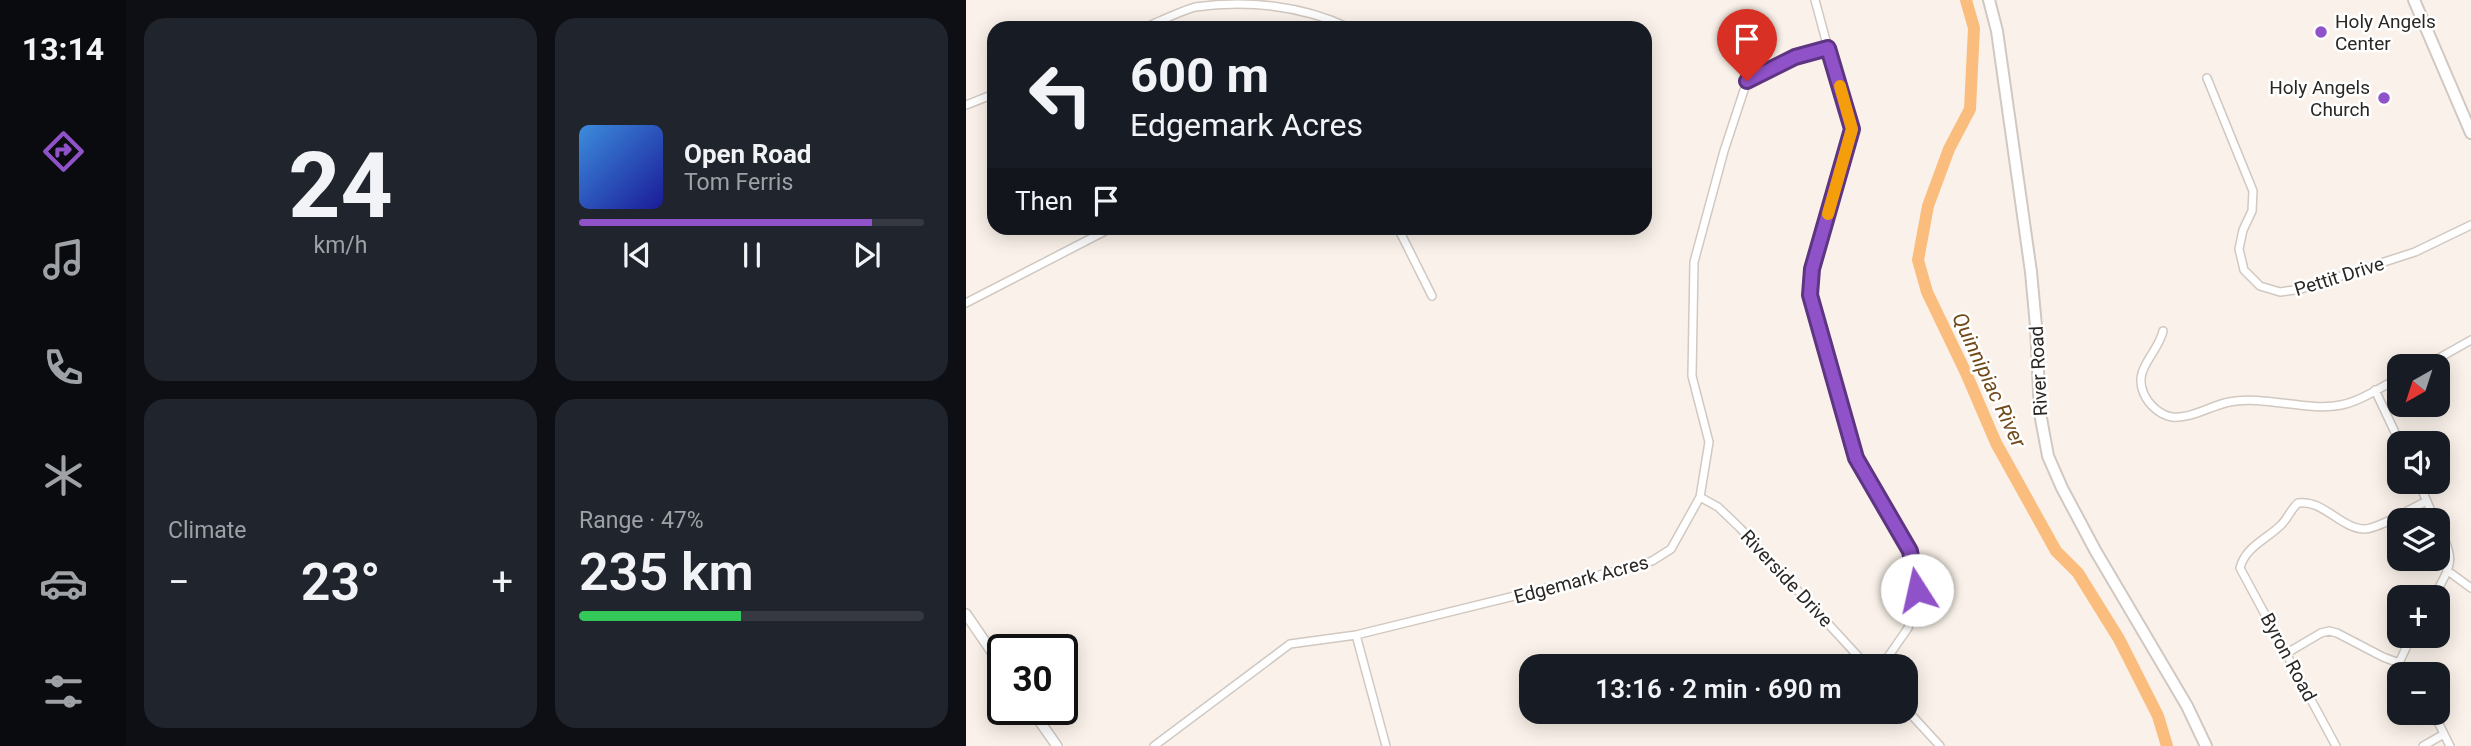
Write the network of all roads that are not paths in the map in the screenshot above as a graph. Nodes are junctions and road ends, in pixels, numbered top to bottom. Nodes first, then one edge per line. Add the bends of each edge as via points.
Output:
1 (1815, 0) edge
2 (1989, 0) edge
3 (2414, 0) edge
4 (1161, 21) edge
5 (1334, 21) edge
6 (1828, 48) junction
7 (2207, 78) dead end
8 (987, 97) edge
9 (966, 105) edge
10 (2471, 133) edge
11 (2471, 225) edge
12 (1097, 235) edge
13 (1402, 235) edge
14 (1432, 296) dead end
15 (966, 303) edge
16 (2164, 331) dead end
17 (2470, 344) edge
18 (2450, 354) edge
19 (2387, 384) edge
20 (2375, 390) junction
21 (2394, 431) edge
22 (2424, 494) edge
23 (1700, 497) junction
24 (2427, 501) junction
25 (2430, 508) edge
26 (2448, 571) joint
27 (2440, 585) edge
28 (2471, 588) edge
29 (966, 614) edge
30 (1356, 635) junction
31 (987, 645) edge
32 (2287, 653) junction
33 (1856, 654) edge
34 (1890, 654) edge
35 (2396, 662) edge
36 (1918, 722) edge
37 (1042, 725) edge
38 (2440, 725) edge
39 (2444, 734) junction
40 (1057, 746) edge
41 (1154, 746) edge
42 (1386, 746) edge
43 (1940, 746) edge
44 (2206, 746) edge
45 (2336, 746) edge
46 (2423, 746) edge
47 (2450, 746) edge

1 - 6 street
2 - 44 main road, River Road via 2031,272 2046,449 2095,550
3 - 10 main road
4 - 5 street via 1196,6 1261,0
6 - 23 street, Edgemark Acres via 1795,57 1747,81 1724,151 1694,262 1692,376 1709,442
6 - 34 street via 1852,129 1812,269 1810,295 1856,458 1910,551 1917,590 1908,628
7 - 11 street, Pettit Drive via 2253,191 2252,211 2239,249 2245,270 2260,286 2280,292 2301,289 2415,252
8 - 9 street
12 - 15 street
13 - 14 street
16 - 20 street via 2143,367 2141,388 2152,406 2170,417 2229,402 2339,406
17 - 18 street
19 - 20 street
20 - 21 street
22 - 24 street
23 - 30 street, Edgemark Acres via 1671,549 1652,561
23 - 33 street, Riverside Drive via 1733,520
24 - 25 street
24 - 32 street, Byron Road via 2367,529 2315,505 2298,503 2246,553 2240,568
26 - 27 street
26 - 28 street
29 - 31 street
30 - 41 street, Edgemark Acres via 1290,644
30 - 42 street
32 - 35 street via 2329,631
32 - 45 street, Byron Road
36 - 43 street
37 - 40 street
38 - 39 street
39 - 46 street
39 - 47 street

